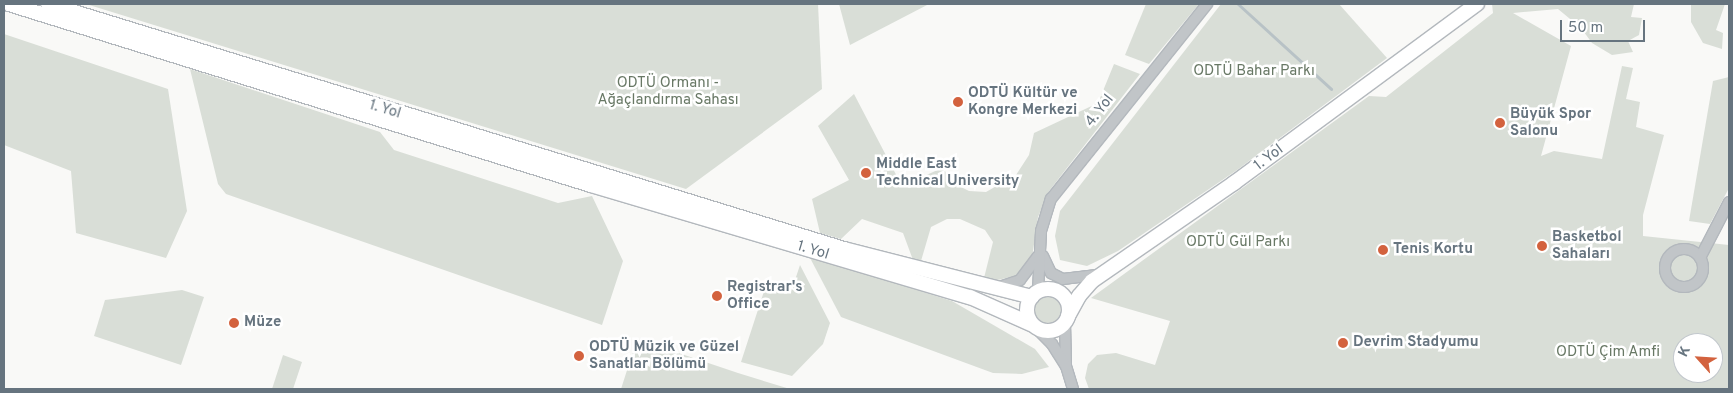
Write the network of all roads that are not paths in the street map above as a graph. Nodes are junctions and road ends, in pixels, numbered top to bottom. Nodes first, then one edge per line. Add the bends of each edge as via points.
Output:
1 (9, 4) edge
2 (48, 4) edge
3 (1206, 4) edge
4 (1477, 4) edge
5 (175, 50) junction
6 (1729, 202) edge
7 (784, 237) junction
8 (1041, 248) junction
9 (1700, 258) dead end
10 (1103, 273) junction
11 (988, 288) junction
12 (1035, 294) junction
13 (1067, 320) junction
14 (1034, 327) junction
15 (1066, 366) junction
16 (1073, 389) edge

1 - 5 main road, 1. Yol
2 - 5 main road, 1. Yol
3 - 8 street, 4. Yol via 1055,192 1045,212
4 - 10 main road, 1. Yol via 1234,183
5 - 7 main road, 1. Yol
6 - 9 street
7 - 11 main road, 1. Yol
7 - 14 main road, 1. Yol via 970,297
8 - 10 street, 4. Yol via 1048,269 1057,277 1077,280
8 - 11 street, 4. Yol via 1032,267 1020,280
8 - 12 street, 4. Yol
10 - 13 main road, 1. Yol via 1085,288
11 - 12 main road, 1. Yol
12 - 13 main road via 1059,292 1068,302
12 - 14 main road via 1027,307
13 - 14 main road via 1054,331
13 - 15 street
14 - 15 street via 1052,344
15 - 16 street

